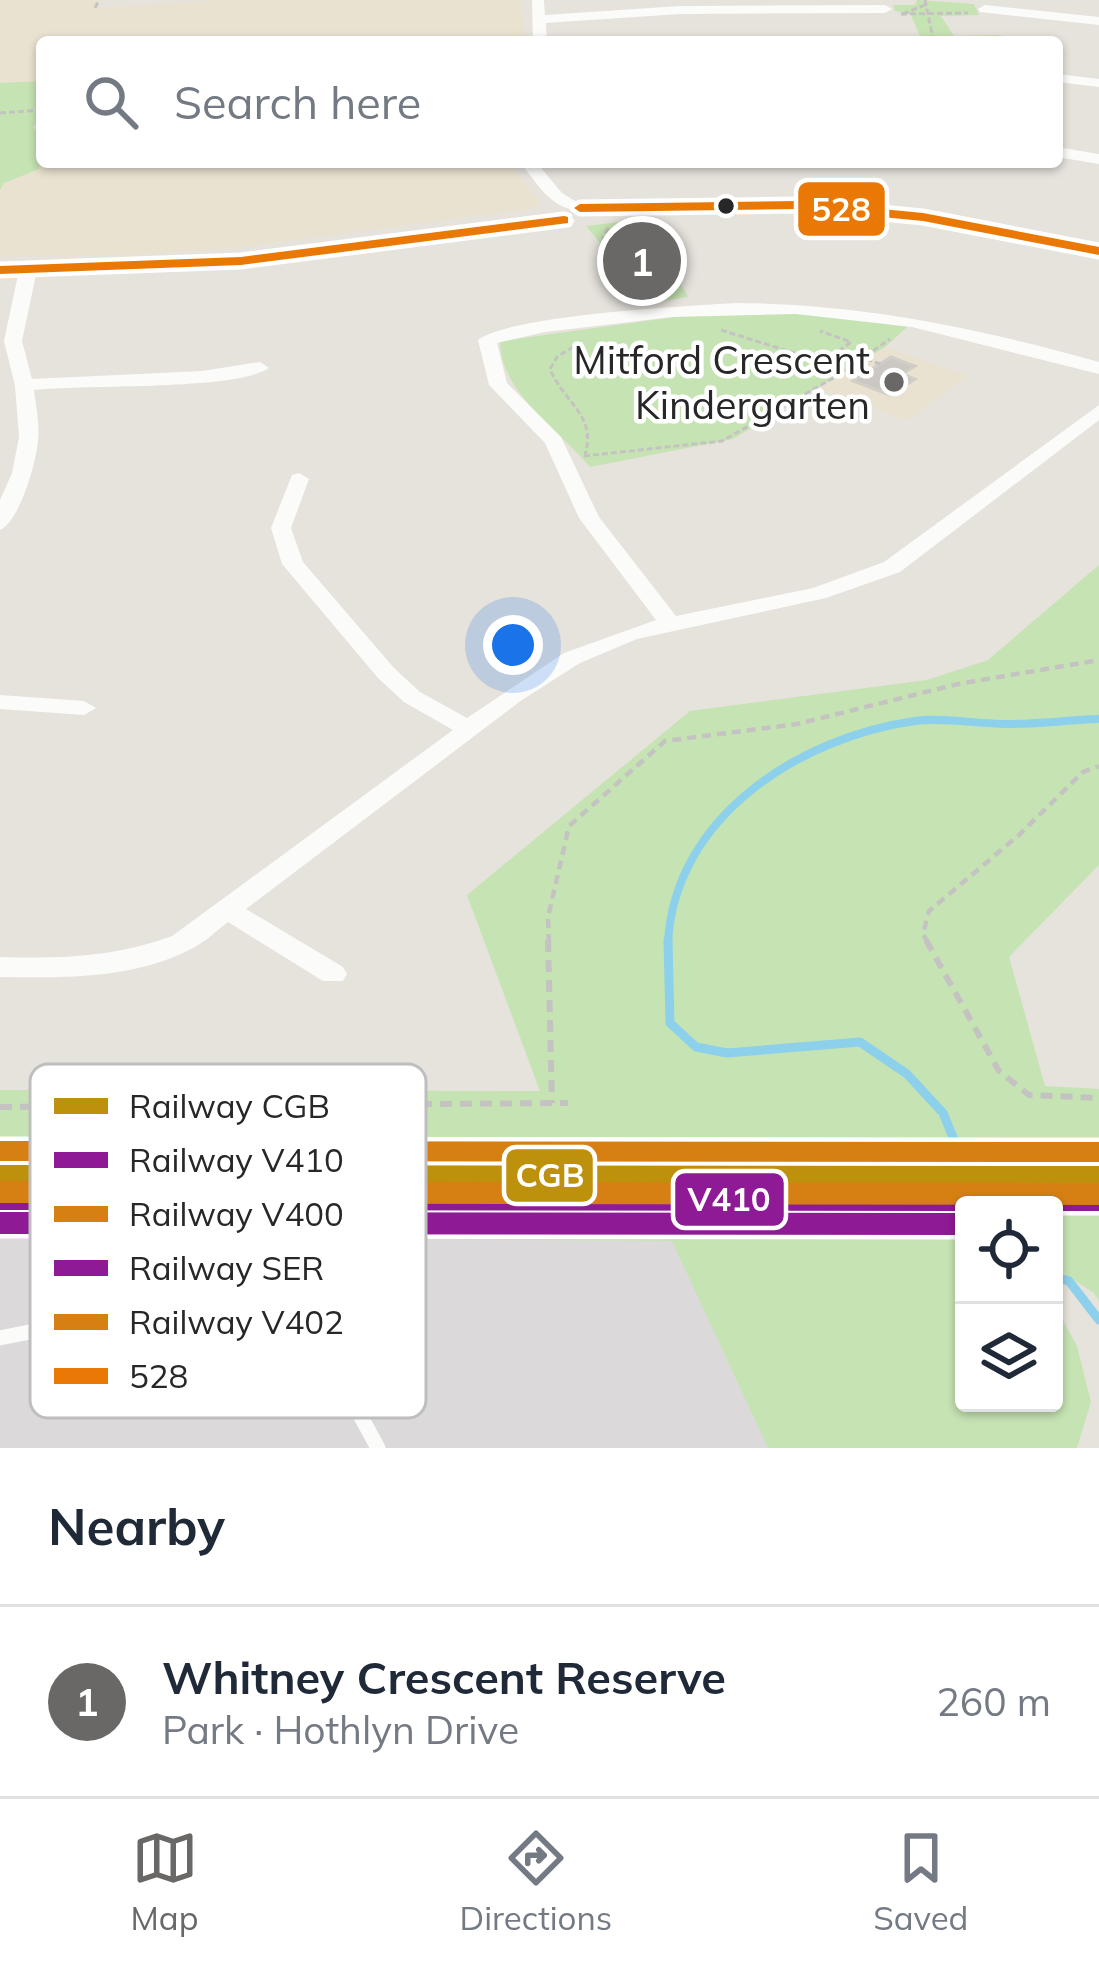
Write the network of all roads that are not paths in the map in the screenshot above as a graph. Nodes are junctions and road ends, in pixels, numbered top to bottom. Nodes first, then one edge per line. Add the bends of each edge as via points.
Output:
1 (538, 0) edge
2 (885, 9) road end
3 (980, 11) road end
4 (540, 19) junction
5 (1099, 21) edge
6 (540, 36) edge
7 (1063, 78) edge
8 (1099, 83) edge
9 (1063, 153) edge
10 (1099, 159) edge
11 (533, 168) edge
12 (572, 211) junction
13 (1099, 251) edge
14 (0, 270) edge
15 (28, 270) junction
16 (260, 368) dead end
17 (1099, 368) edge
18 (25, 386) junction
19 (1099, 411) edge
20 (299, 479) dead end
21 (0, 524) edge
22 (670, 623) junction
23 (0, 702) edge
24 (85, 708) dead end
25 (469, 729) junction
26 (227, 909) junction
27 (0, 967) edge
28 (333, 974) dead end
29 (30, 1332) edge
30 (0, 1338) edge
31 (362, 1418) edge
32 (379, 1448) edge

1 - 4 street
2 - 4 street
3 - 5 street
4 - 6 street
7 - 8 street
9 - 10 street
11 - 12 street
12 - 13 street via 800,205 923,217
12 - 15 street via 242,261
14 - 15 street
15 - 18 street via 13,341
16 - 18 street
17 - 22 street via 912,319 805,306 703,306 487,340 498,385 554,441 590,518
18 - 21 street via 29,437
19 - 22 street via 877,574 830,595
20 - 25 street via 281,528 293,564 386,674
22 - 25 street via 560,663
23 - 24 street
25 - 26 street
26 - 27 street via 146,958 65,970
26 - 28 street
29 - 30 lane
31 - 32 lane

